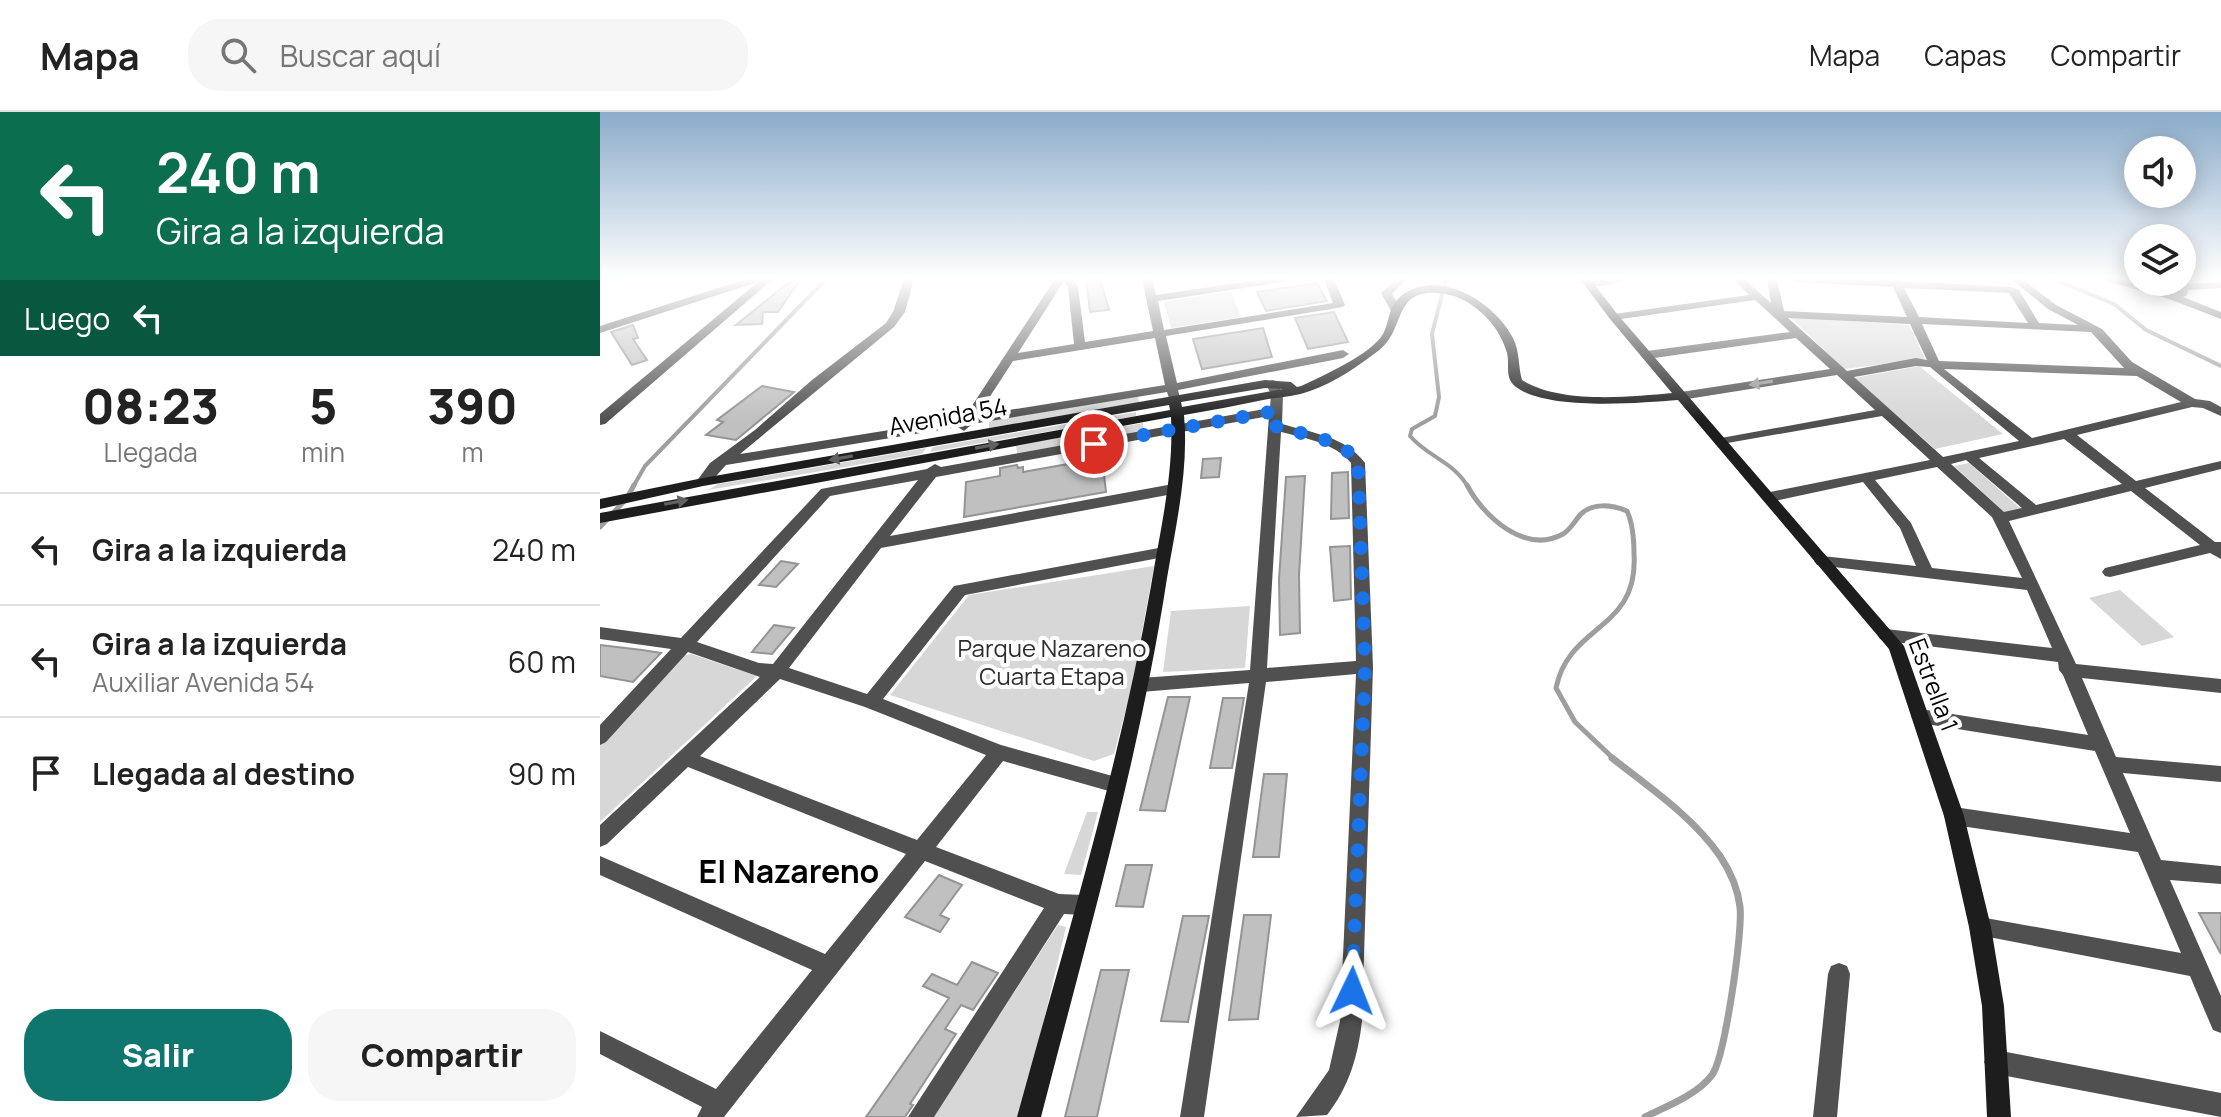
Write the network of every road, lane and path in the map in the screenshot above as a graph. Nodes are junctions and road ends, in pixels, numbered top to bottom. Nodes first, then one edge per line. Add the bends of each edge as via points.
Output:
1 (713, 326) edge
2 (889, 326) edge
3 (1030, 326) edge
4 (1078, 326) edge
5 (1156, 326) edge
6 (1213, 326) edge
7 (1390, 326) edge
8 (1499, 326) edge
9 (1622, 326) edge
10 (1791, 326) edge
11 (1916, 326) edge
12 (2009, 326) edge
13 (2085, 326) edge
14 (2036, 327) joint
15 (2090, 329) junction
16 (1800, 334) junction
17 (1158, 335) junction
18 (1080, 347) junction
19 (1343, 354) dead end
20 (1647, 355) junction
21 (1009, 358) junction
22 (1934, 363) junction
23 (2140, 372) junction
24 (1841, 373) junction
25 (1681, 396) junction
26 (2192, 403) junction
27 (1275, 404) junction
28 (1175, 408) junction
29 (1886, 412) junction
30 (2221, 412) edge
31 (600, 421) edge
32 (968, 421) junction
33 (2065, 433) junction
34 (956, 438) junction
35 (1721, 442) junction
36 (2030, 443) junction
37 (946, 454) junction
38 (1968, 455) junction
39 (722, 461) junction
40 (1941, 461) junction
41 (2221, 465) edge
42 (932, 473) junction
43 (1865, 476) junction
44 (703, 482) junction
45 (2135, 487) junction
46 (1173, 489) junction
47 (1770, 497) junction
48 (600, 504) edge
49 (2034, 511) junction
50 (600, 518) edge
51 (2001, 518) junction
52 (879, 543) junction
53 (2218, 549) edge
54 (1164, 552) junction
55 (1822, 561) junction
56 (1926, 571) junction
57 (2110, 572) dead end
58 (2033, 585) junction
59 (600, 633) edge
60 (1886, 635) junction
61 (686, 645) junction
62 (2064, 663) junction
63 (1365, 667) junction
64 (777, 671) junction
65 (1258, 677) junction
66 (1141, 685) junction
67 (2221, 686) edge
68 (871, 702) junction
69 (1920, 716) junction
70 (600, 737) edge
71 (2100, 744) junction
72 (999, 752) junction
73 (685, 758) junction
74 (2108, 764) junction
75 (2221, 774) edge
76 (1116, 785) junction
77 (1954, 816) junction
78 (600, 838) edge
79 (2144, 844) junction
80 (921, 851) junction
81 (600, 865) edge
82 (2156, 869) junction
83 (2221, 875) edge
84 (1059, 904) junction
85 (1084, 905) junction
86 (1980, 927) junction
87 (830, 967) junction
88 (2198, 967) junction
89 (1839, 974) dead end
90 (2221, 1022) edge
91 (600, 1042) edge
92 (1996, 1062) junction
93 (2221, 1105) edge
94 (714, 1110) edge
95 (920, 1117) edge
96 (1029, 1117) edge
97 (1192, 1117) edge
98 (1308, 1117) edge
99 (1825, 1117) edge
100 (1999, 1117) edge

1 - 31 street
2 - 39 street
3 - 21 street
4 - 18 street
5 - 17 street
6 - 17 street
7 - 27 street, Avenida 54 via 1385,340 1319,384
8 - 25 street via 1514,357 1517,382 1535,390 1621,401
9 - 20 street, Estrella 1
10 - 16 street
11 - 22 street
12 - 14 street
13 - 15 street
14 - 15 street
15 - 23 street via 2101,333
16 - 20 street
16 - 24 street
17 - 18 street
17 - 28 street
18 - 21 street
19 - 28 street
20 - 25 street, Estrella 1
21 - 32 street
22 - 23 street
22 - 24 street
22 - 36 street
23 - 26 street
24 -> 25 street
24 - 29 street
25 - 35 street, Estrella 1
26 - 30 street
26 - 33 street
27 - 28 street, Avenida 54
27 - 63 street via 1358,463
27 - 65 street
28 - 32 street
28 - 34 street, Avenida 54
37 -> 28 street, Avenida 54
28 - 42 street
28 - 46 street
29 - 35 street
29 - 40 street
32 - 34 street
32 - 39 street
33 - 36 street
33 - 45 street
34 -> 44 street, Avenida 54
35 - 47 street, Estrella 1
36 - 38 street
37 - 42 street
50 -> 37 street, Avenida 54
38 - 40 street
38 - 49 street
39 - 44 street
40 - 43 street
40 - 51 street
41 - 45 street
42 - 52 street
42 - 61 street via 826,492
43 - 47 street
43 - 56 street via 1906,526
44 - 48 street, Avenida 54
45 - 49 street
45 - 53 street
46 - 52 street
46 - 54 street
47 - 55 street, Estrella 1
49 - 51 street
51 - 58 street
52 - 64 street
53 - 57 street
54 - 66 street
54 - 68 street via 960,590
55 - 56 street
55 - 60 street, Estrella 1
56 - 58 street
58 - 62 street
59 - 61 street
60 - 62 street
60 - 69 street, Estrella 1 via 1896,646
61 - 64 street
61 - 70 street
62 - 67 street
62 - 71 street
63 - 65 street
63 - 98 street via 1351,1021 1338,1080
64 - 68 street
64 - 73 street
65 - 66 street
65 - 97 street
66 - 76 street
68 - 72 street
69 - 71 street
69 - 77 street, Estrella 1
71 - 74 street
72 - 76 street
72 - 80 street
73 - 78 street
73 - 80 street
74 - 75 street
74 - 79 street
76 - 85 street
77 - 79 street
77 - 86 street, Estrella 1
79 - 82 street
80 - 84 street
80 - 87 street
81 - 87 street
82 - 83 street
82 - 88 street
84 - 85 street
84 - 95 street
85 - 96 street
86 - 88 street
86 - 92 street, Estrella 1
87 - 94 street
88 - 90 street
89 - 99 street
91 - 94 street
92 - 93 street
92 - 100 street, Estrella 1

